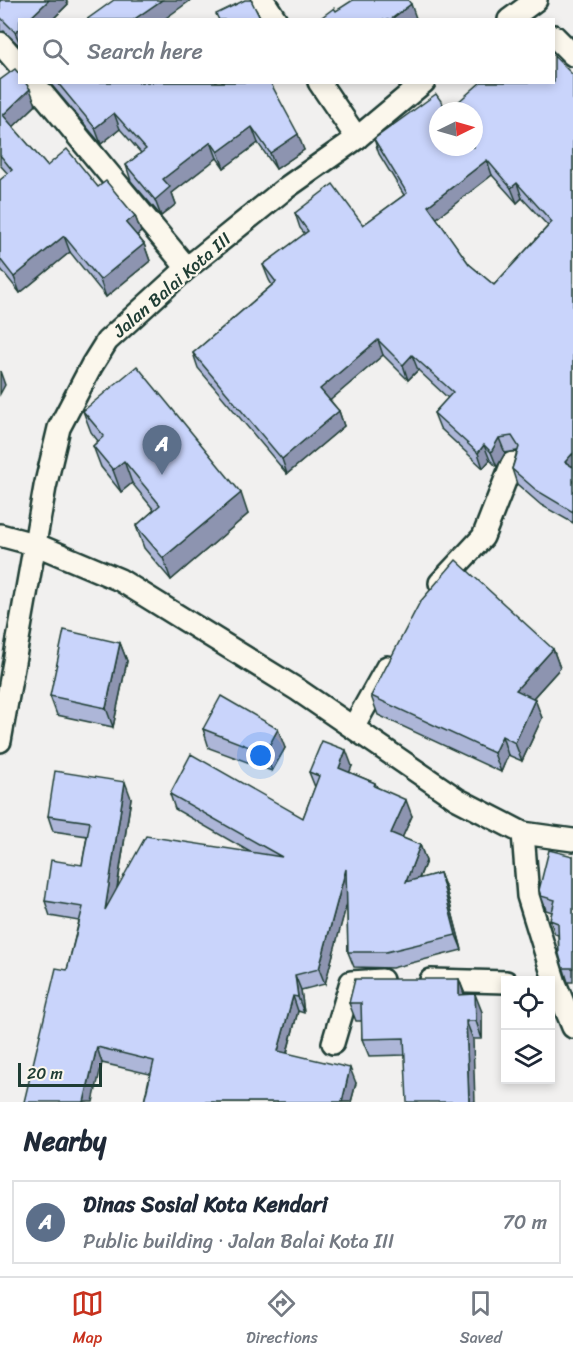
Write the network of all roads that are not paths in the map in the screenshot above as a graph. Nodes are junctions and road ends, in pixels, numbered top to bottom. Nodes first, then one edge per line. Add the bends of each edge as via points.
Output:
1 (263, 0) edge
2 (275, 18) edge
3 (555, 37) edge
4 (0, 42) edge
5 (573, 55) edge
6 (18, 64) edge
7 (35, 84) edge
8 (321, 84) edge
9 (422, 84) edge
10 (357, 138) junction
11 (187, 268) junction
12 (512, 463) edge
13 (0, 535) edge
14 (37, 545) junction
15 (428, 596) edge
16 (396, 649) edge
17 (354, 726) junction
18 (0, 741) edge
19 (523, 833) junction
20 (573, 840) edge
21 (551, 976) edge
22 (501, 982) edge
23 (555, 987) edge
24 (573, 1027) edge
25 (333, 1043) dead end

1 - 2 street
3 - 5 street
4 - 6 street
7 - 11 street
8 - 10 street
9 - 10 street, Jalan Balai Kota III
10 - 11 street, Jalan Balai Kota III via 286,188
11 - 14 street, Jalan Balai Kota III via 107,341 76,391 59,428
12 - 15 street via 483,537
13 - 14 street
14 - 17 street via 120,580
14 - 18 street, Jalan Balai Kota III
16 - 17 street
17 - 19 street via 457,799
19 - 20 street
19 - 21 street via 528,896
22 - 25 street via 351,982
23 - 24 street

